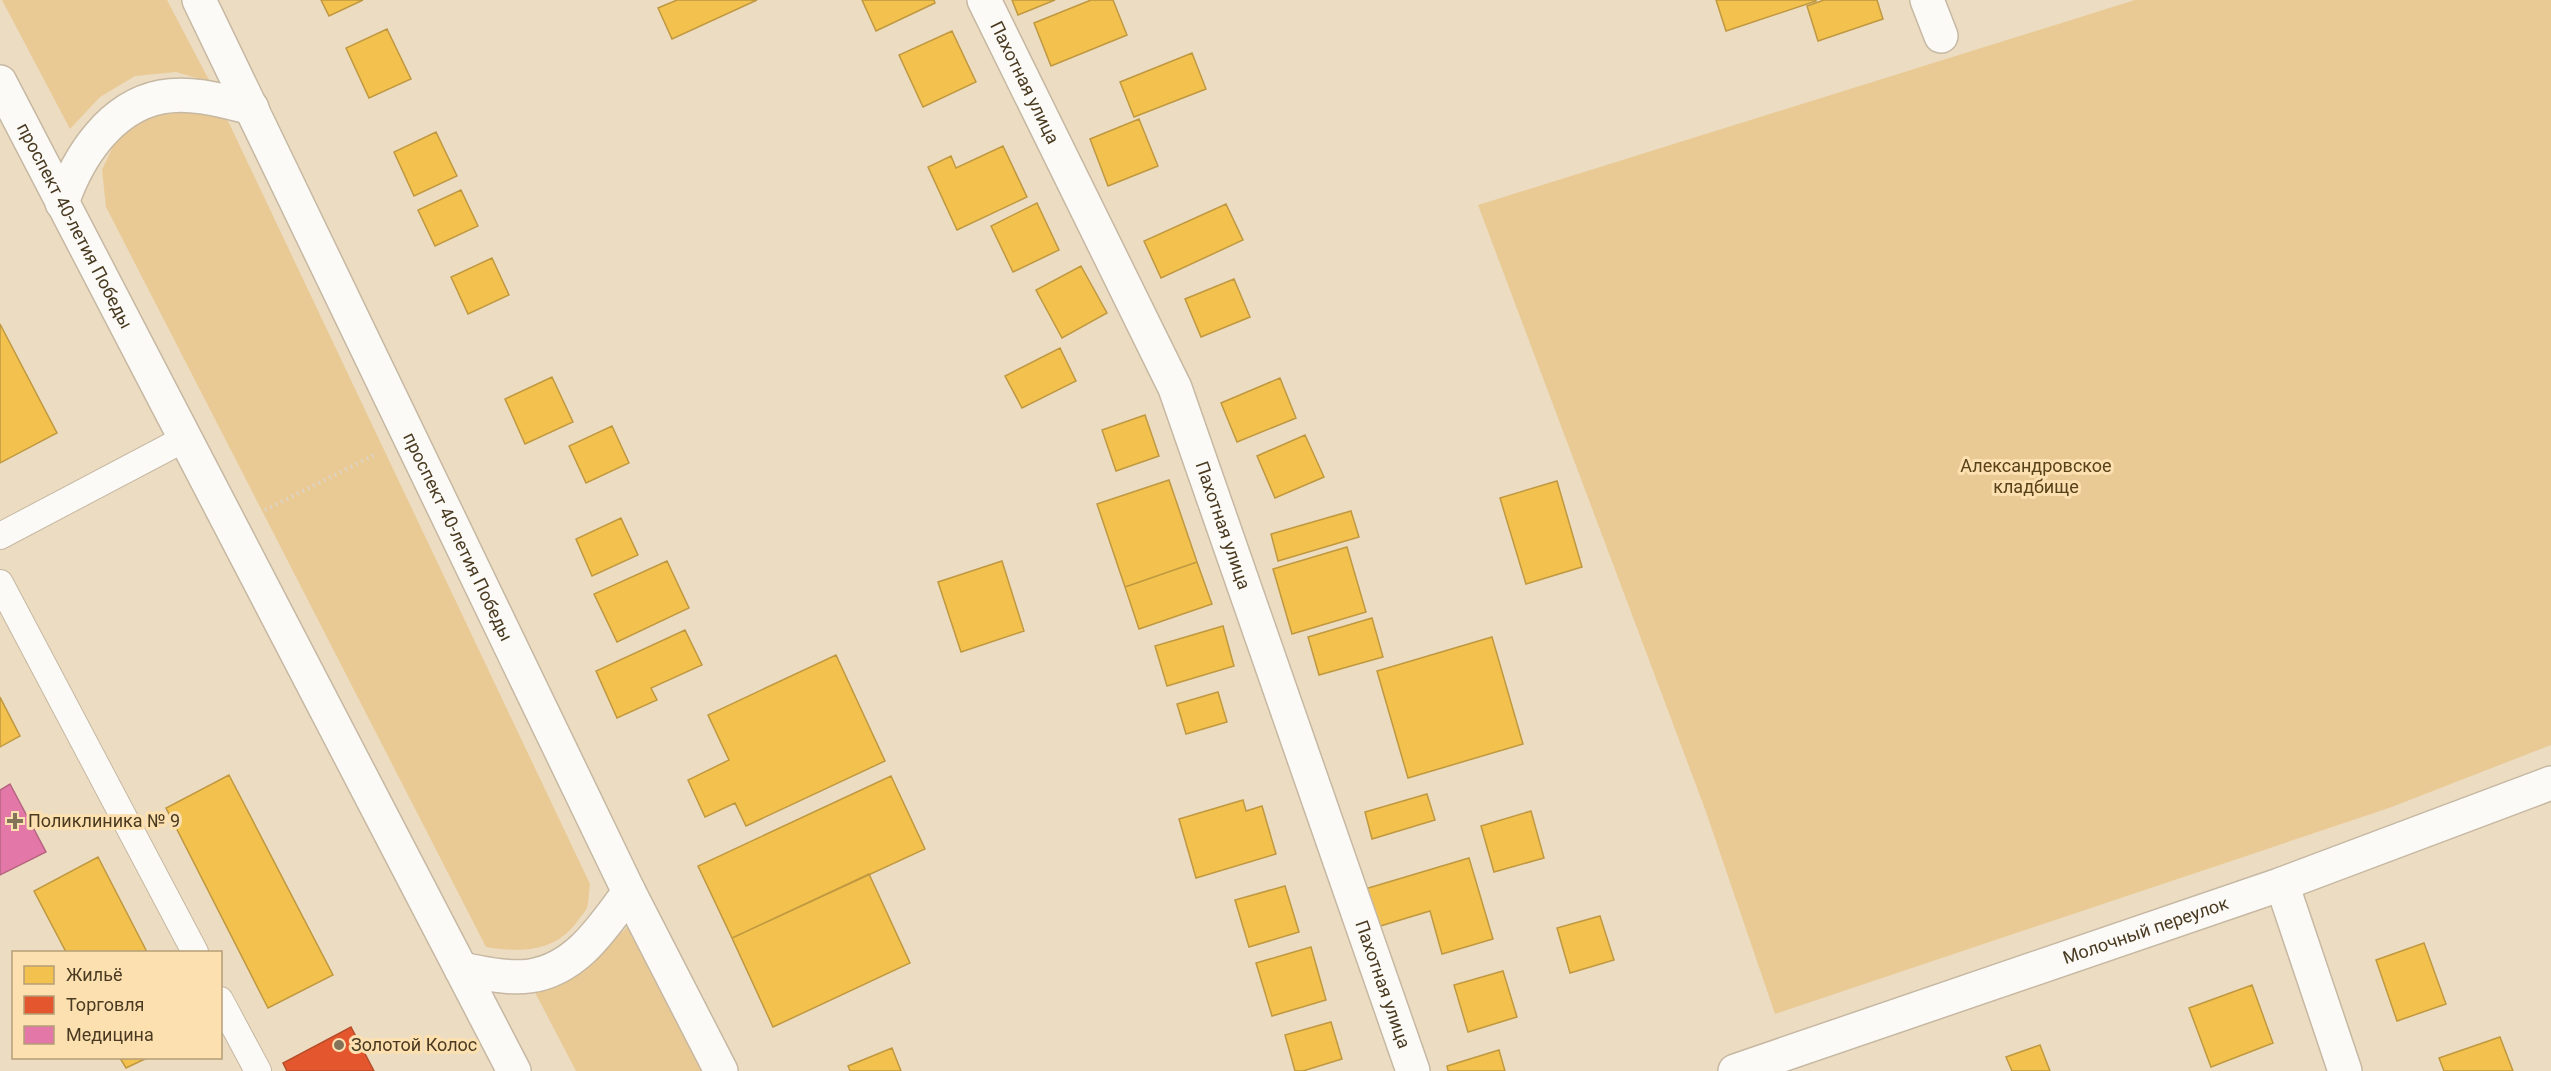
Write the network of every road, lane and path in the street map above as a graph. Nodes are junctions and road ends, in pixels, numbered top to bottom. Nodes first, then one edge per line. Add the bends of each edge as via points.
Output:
1 (199, 0) edge
2 (984, 0) edge
3 (1927, 0) edge
4 (1941, 36) dead end
5 (0, 82) edge
6 (252, 108) junction
7 (62, 203) junction
8 (410, 436) junction
9 (186, 438) junction
10 (232, 527) junction
11 (0, 536) edge
12 (0, 583) edge
13 (2551, 783) edge
14 (2282, 884) junction
15 (629, 892) junction
16 (194, 951) edge
17 (461, 969) junction
18 (222, 1004) edge
19 (258, 1071) edge
20 (514, 1071) edge
21 (721, 1071) edge
22 (1413, 1071) edge
23 (1735, 1071) edge
24 (2345, 1071) edge

1 - 6 main road, проспект 40-летия Победы
2 - 22 main road, Пахотная улица via 1175,388
3 - 4 main road
5 - 7 main road, проспект 40-летия Победы
6 - 7 main road via 192,96 162,97 131,108 88,150 71,176
6 - 8 main road, проспект 40-летия Победы
7 - 9 main road, проспект 40-летия Победы
8 - 10 path
8 - 15 main road, проспект 40-летия Победы
9 - 10 main road, проспект 40-летия Победы
9 - 11 lane
10 - 17 main road, проспект 40-летия Победы
12 - 16 lane
13 - 14 main road, Молочный переулок
14 - 23 main road, Молочный переулок
14 - 24 main road
15 - 17 main road via 595,937 552,970 528,976
15 - 21 main road, проспект 40-летия Победы
17 - 20 main road, проспект 40-летия Победы
18 - 19 lane

